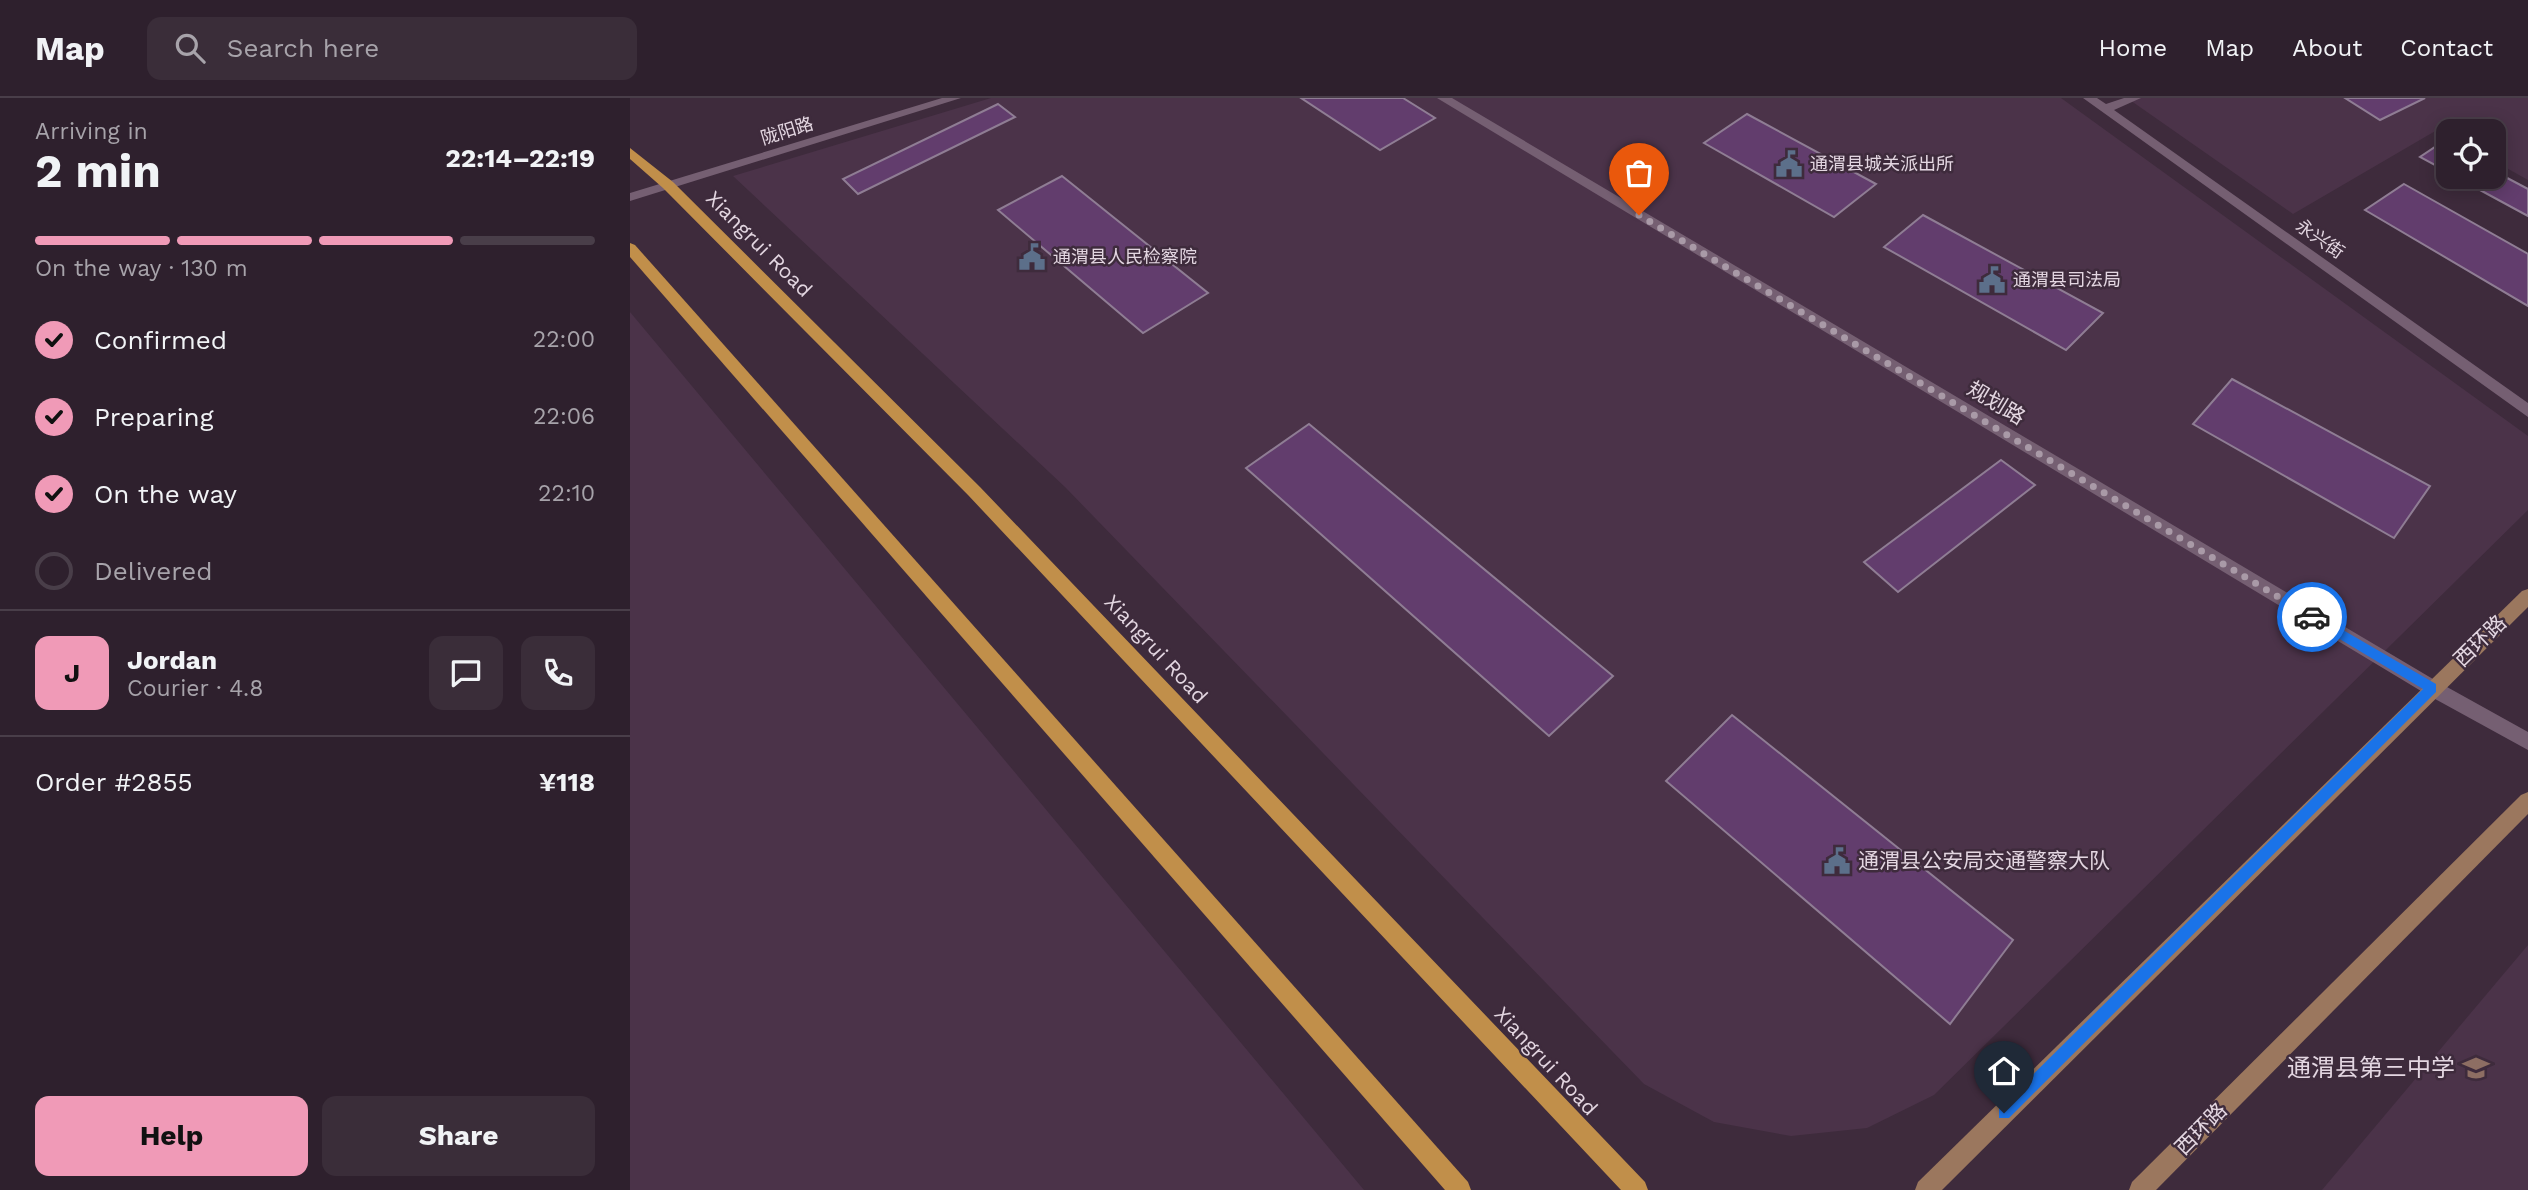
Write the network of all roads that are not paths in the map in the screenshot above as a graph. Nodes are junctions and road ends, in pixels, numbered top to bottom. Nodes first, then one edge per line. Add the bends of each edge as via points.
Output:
1 (955, 98) edge
2 (1443, 98) edge
3 (2089, 98) edge
4 (2135, 98) edge
5 (2105, 109) junction
6 (630, 152) edge
7 (668, 185) junction
8 (630, 197) edge
9 (630, 248) edge
10 (2528, 411) edge
11 (2528, 596) edge
12 (2431, 688) junction
13 (2528, 742) edge
14 (2528, 801) edge
15 (1460, 1190) edge
16 (1637, 1190) edge
17 (1926, 1190) edge
18 (2140, 1190) edge

1 - 7 street, 陇阳路
2 - 12 street, 规划路
3 - 5 street, 永兴街
4 - 5 street
5 - 10 street, 永兴街
6 - 7 main road, Xiangrui Road
7 - 8 street, 陇阳路
7 - 16 main road, Xiangrui Road via 975,491
9 - 15 main road
11 - 12 street, 西环路
12 - 13 street, 规划路
12 - 17 street, 西环路
14 - 18 street, 西环路

